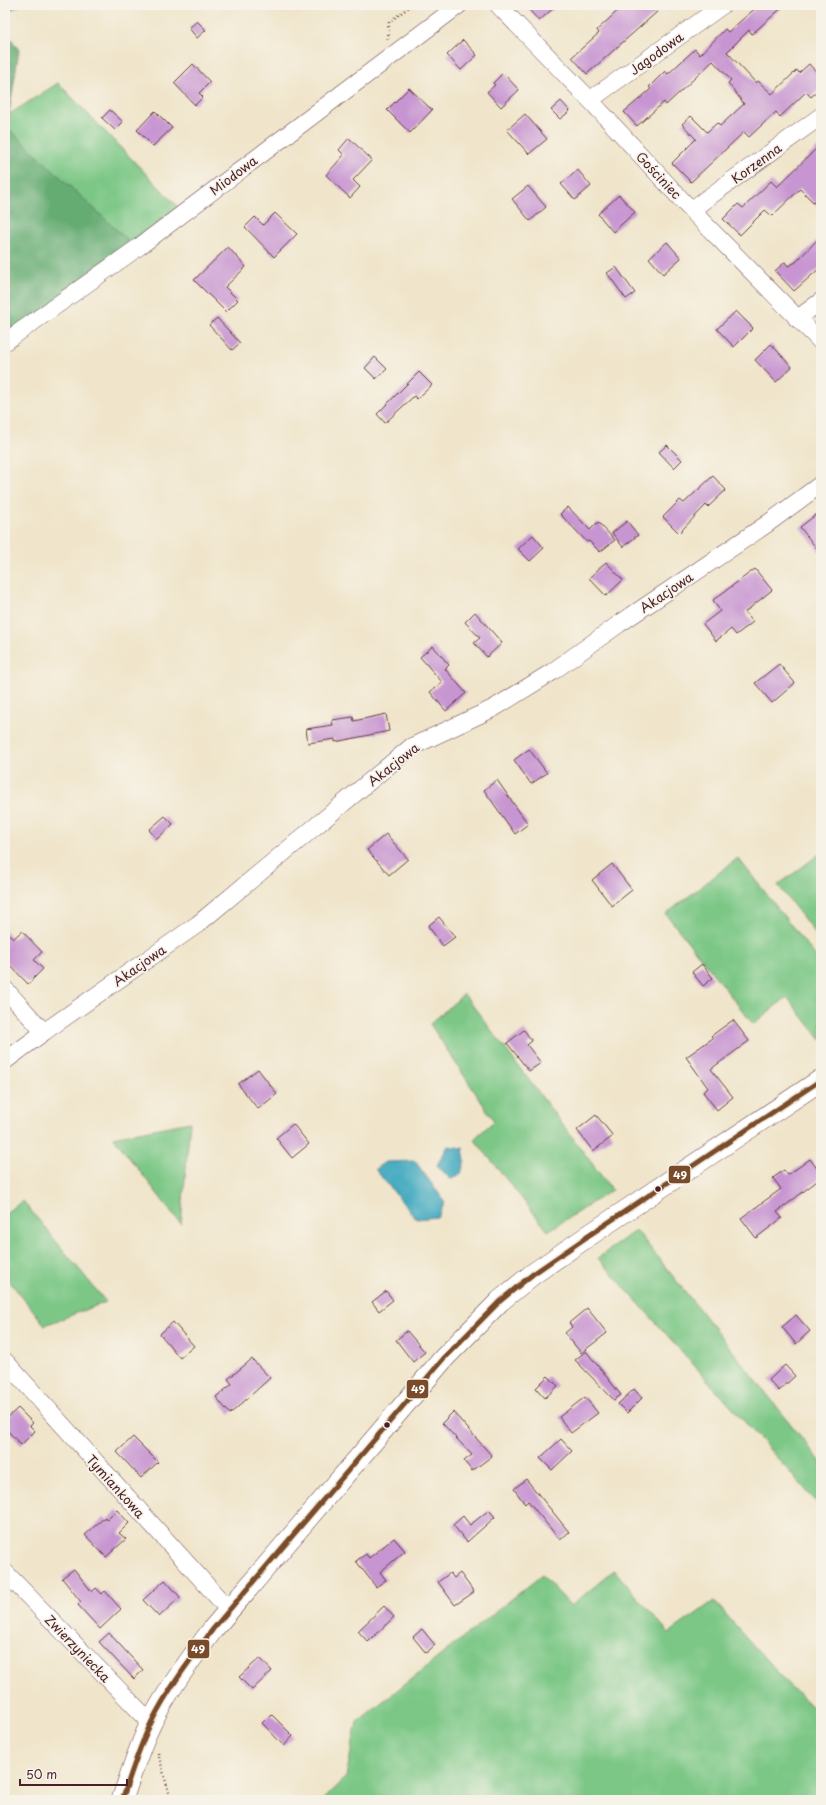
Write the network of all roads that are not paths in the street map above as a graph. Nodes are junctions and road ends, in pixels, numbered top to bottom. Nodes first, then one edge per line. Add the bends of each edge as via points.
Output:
1 (459, 5) edge
2 (498, 5) edge
3 (723, 5) edge
4 (590, 100) junction
5 (821, 116) edge
6 (691, 210) junction
7 (821, 301) edge
8 (797, 319) junction
9 (5, 342) edge
10 (821, 342) edge
11 (821, 484) edge
12 (5, 989) edge
13 (44, 1032) junction
14 (5, 1061) edge
15 (821, 1080) edge
16 (5, 1362) edge
17 (5, 1572) edge
18 (229, 1610) junction
19 (151, 1723) junction
20 (122, 1800) edge

1 - 9 street, Miodowa via 140,246
2 - 4 street, Gościniec
3 - 4 street, Jagodowa
4 - 6 street, Gościniec
5 - 6 street, Korzenna
6 - 8 street, Gościniec
7 - 8 street
8 - 10 street, Gościniec
11 - 13 street, Akacjowa via 552,672 494,708 411,747 198,924
12 - 13 street
13 - 14 street, Akacjowa
15 - 18 main road via 594,1232 534,1274 500,1302 444,1358
16 - 18 street, Tymiankowa
17 - 19 street, Zwierzyniecka
18 - 19 main road via 179,1675
19 - 20 main road

